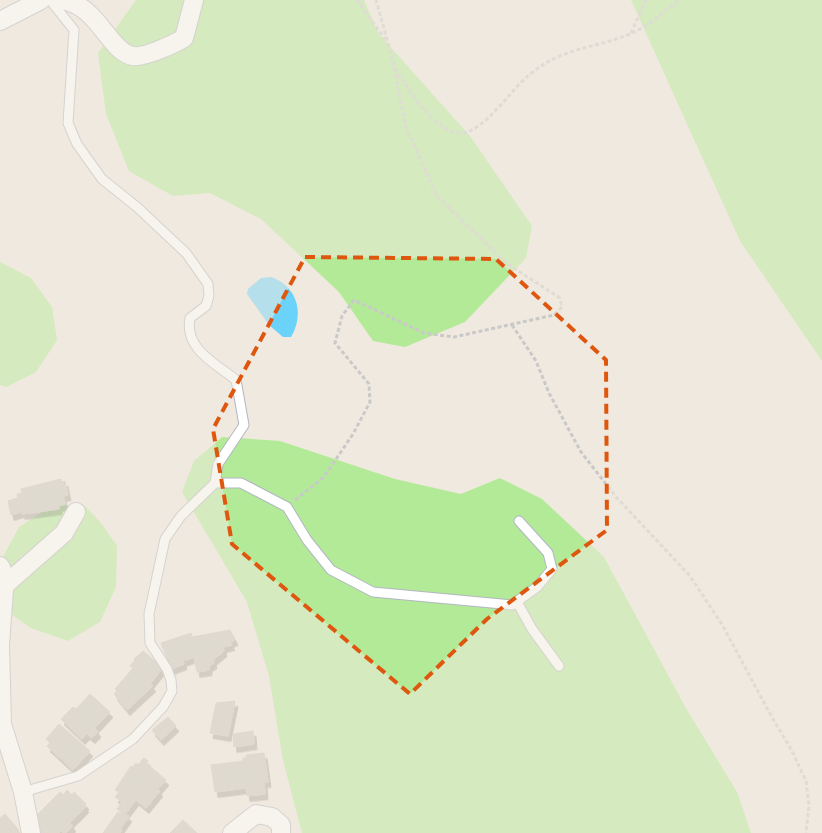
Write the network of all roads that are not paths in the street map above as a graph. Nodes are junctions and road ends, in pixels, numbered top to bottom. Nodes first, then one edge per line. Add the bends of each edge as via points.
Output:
1 (41, 0) edge
2 (50, 0) edge
3 (62, 0) edge
4 (194, 0) edge
5 (0, 21) edge
6 (215, 483) junction
7 (76, 512) dead end
8 (518, 521) dead end
9 (0, 566) edge
10 (4, 585) junction
11 (517, 602) junction
12 (559, 666) dead end
13 (23, 792) junction
14 (31, 833) edge
15 (232, 833) edge
16 (281, 833) edge

1 - 5 street
2 - 6 lane via 74,30 68,123 77,144 102,179 186,253 208,284 206,306 190,318 188,328 197,350 236,380 244,424 218,464
3 - 4 street via 71,1 95,17 123,52 134,57 170,46 184,38
6 - 11 lane via 241,482 287,507 331,570 373,592 512,605
6 - 13 lane via 181,516 165,539 149,614 150,643 171,680 172,691 163,707 133,739 78,776
7 - 10 street via 64,533
8 - 11 lane via 548,553 552,569 537,587
9 - 10 street via 5,576
10 - 13 street via 0,645 2,724
11 - 12 lane
13 - 14 street
15 - 16 street via 256,814 272,817 281,825

